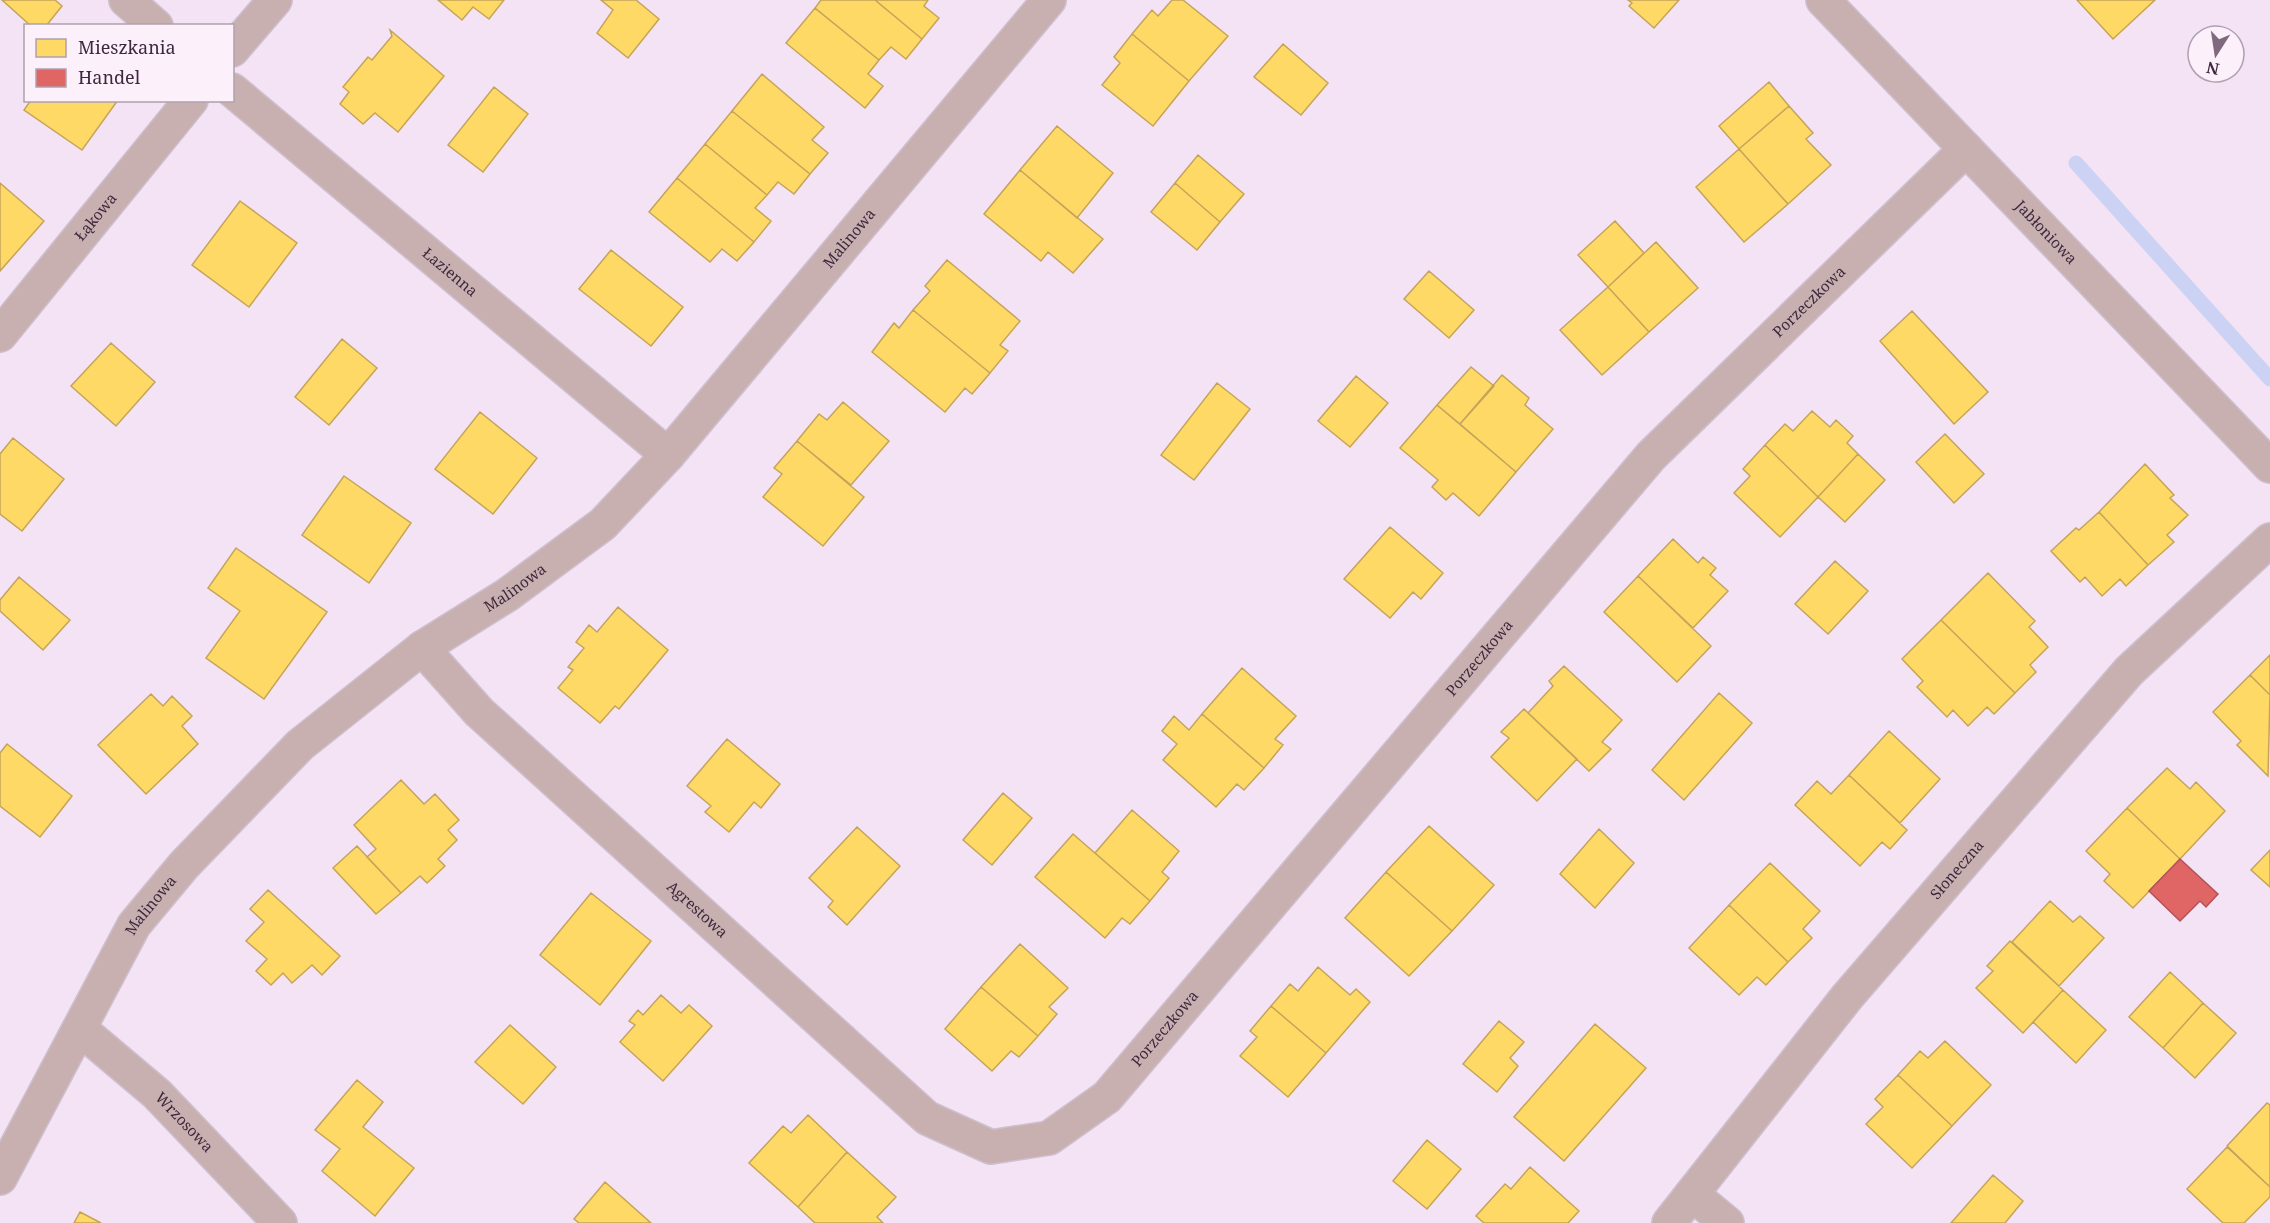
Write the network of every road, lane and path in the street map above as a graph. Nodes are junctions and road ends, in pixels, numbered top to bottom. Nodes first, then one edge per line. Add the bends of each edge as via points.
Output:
1 (126, 0) edge
2 (275, 0) edge
3 (1049, 0) edge
4 (1823, 0) edge
5 (154, 24) edge
6 (234, 48) edge
7 (234, 92) edge
8 (189, 102) edge
9 (1966, 149) junction
10 (0, 335) edge
11 (668, 455) junction
12 (2270, 466) edge
13 (2270, 540) edge
14 (422, 648) junction
15 (80, 1029) junction
16 (991, 1147) joint
17 (0, 1178) edge
18 (1692, 1194) junction
19 (280, 1223) edge
20 (1669, 1223) edge
21 (1727, 1223) edge

1 - 5 street
2 - 6 street
3 - 11 street, Malinowa
4 - 9 street, Jabłoniowa
7 - 11 street, Łazienna
8 - 10 street, Łąkowa
9 - 12 street, Jabłoniowa
9 - 16 street, Porzeczkowa via 1651,456 1107,1097 1049,1138
11 - 14 street, Malinowa via 603,524 507,594
13 - 18 street, Słoneczna via 2129,671 1847,997
14 - 15 street, Malinowa via 300,745 184,865 134,925
14 - 16 street, Agrestowa via 479,712 927,1118
15 - 17 street, Malinowa
15 - 19 street, Wrzosowa via 157,1094
18 - 20 street, Słoneczna
18 - 21 street

